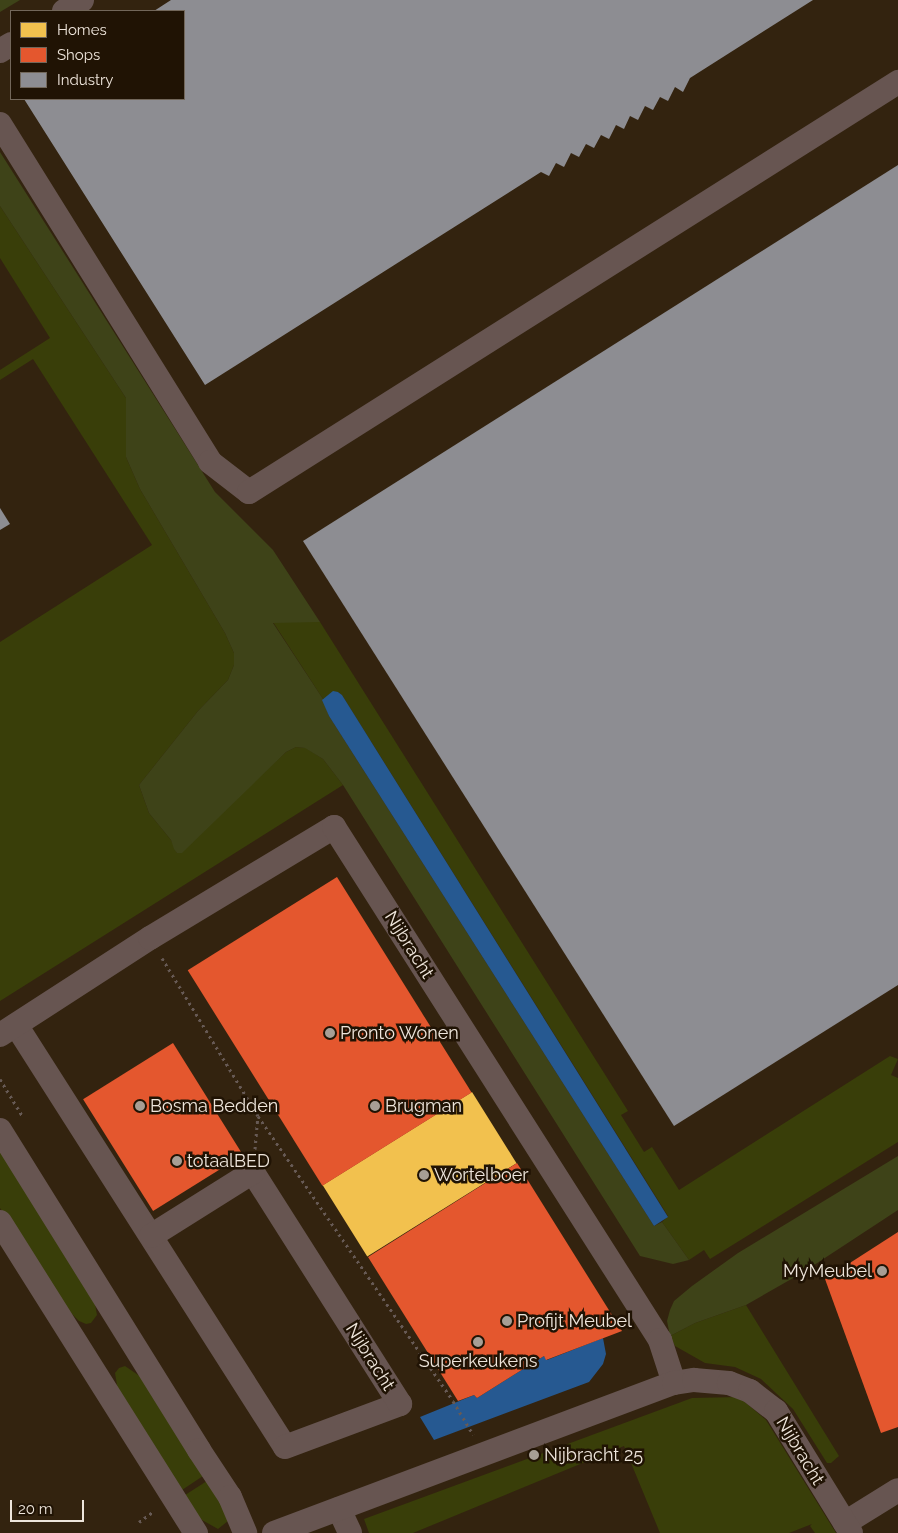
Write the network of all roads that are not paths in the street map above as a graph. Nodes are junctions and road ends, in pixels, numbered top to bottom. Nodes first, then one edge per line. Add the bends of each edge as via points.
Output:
1 (82, 0) edge
2 (66, 10) edge
3 (898, 82) edge
4 (0, 124) edge
5 (8, 1030) edge
6 (0, 1130) edge
7 (0, 1222) edge
8 (151, 1236) junction
9 (674, 1383) junction
10 (898, 1490) edge
11 (339, 1509) junction
12 (848, 1528) edge
13 (196, 1533) edge
14 (245, 1533) edge
15 (274, 1533) edge
16 (350, 1533) edge

1 - 2 street
3 - 4 street via 249,492 210,462
5 - 8 street, Nijbracht
5 - 9 street, Nijbracht via 150,938 334,827 660,1340
6 - 14 street via 230,1496
7 - 13 street
8 - 8 street, Nijbracht via 253,1172 400,1404 285,1447
9 - 11 street, Nijbracht
9 - 12 street, Nijbracht via 694,1380 729,1383 750,1391 776,1411
10 - 12 street
11 - 15 street, Nijbracht
11 - 16 street

